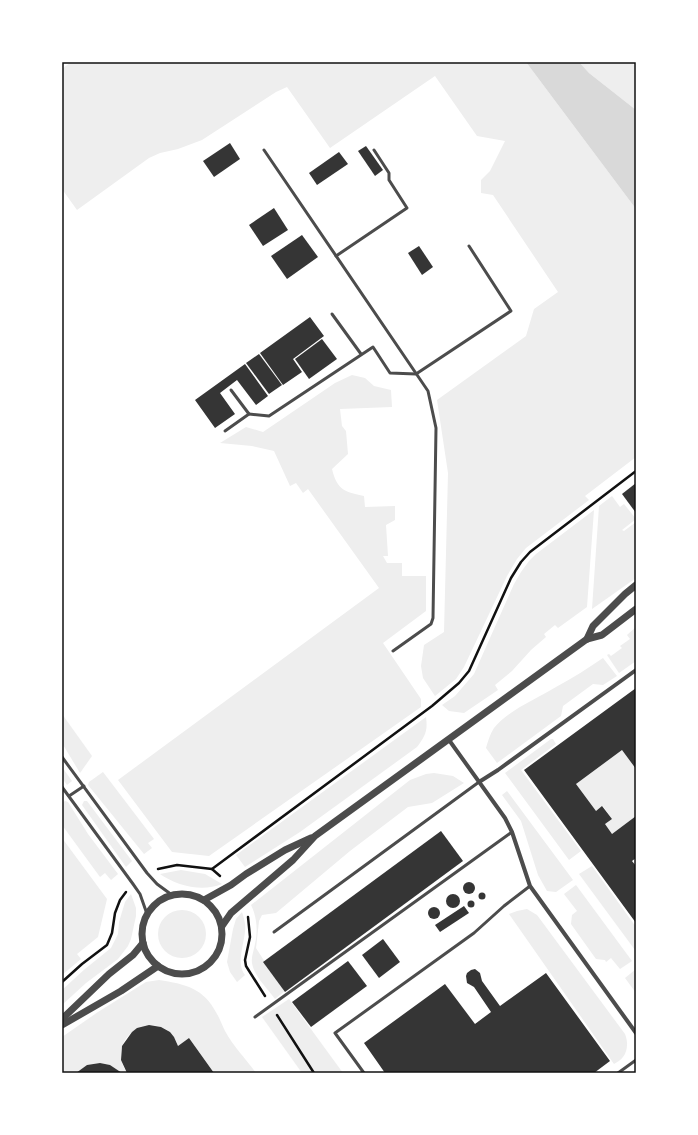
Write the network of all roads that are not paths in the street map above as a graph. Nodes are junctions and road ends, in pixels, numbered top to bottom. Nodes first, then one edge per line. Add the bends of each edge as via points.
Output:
1 (264, 150) dead end
2 (374, 150) dead end
3 (469, 246) dead end
4 (336, 256) junction
5 (332, 314) dead end
6 (361, 354) junction
7 (416, 374) junction
8 (231, 390) dead end
9 (248, 414) junction
10 (225, 431) dead end
11 (636, 585) edge
12 (636, 610) edge
13 (587, 638) junction
14 (393, 651) dead end
15 (636, 670) edge
16 (449, 740) junction
17 (62, 757) edge
18 (479, 782) junction
19 (84, 786) junction
20 (62, 787) edge
21 (69, 796) junction
22 (512, 832) junction
23 (315, 836) junction
24 (530, 886) junction
25 (172, 894) junction
26 (204, 900) junction
27 (147, 914) junction
28 (222, 926) junction
29 (274, 932) dead end
30 (143, 943) junction
31 (158, 966) junction
32 (255, 1017) dead end
33 (62, 1019) edge
34 (62, 1025) edge
35 (636, 1033) edge
36 (636, 1060) edge
37 (364, 1073) edge
38 (618, 1073) edge

1 - 4 lane
2 - 4 lane via 407,208
3 - 7 lane via 511,311
4 - 7 lane
5 - 6 lane
6 - 7 lane via 372,347 390,373
6 - 9 lane via 269,416
7 - 14 lane via 428,391 436,428 433,618 431,624
8 - 9 lane
9 - 10 lane
11 - 13 street via 593,626
12 - 13 street via 602,635
13 - 16 street
15 - 18 street
16 - 18 street
16 - 23 street
17 - 19 lane
18 - 22 street
18 - 29 lane
19 - 21 lane
19 - 25 lane via 148,873 157,884
20 - 21 lane
21 - 27 lane via 140,894
22 - 24 street
22 - 32 lane
23 - 26 street via 285,850
23 - 28 street via 293,860 231,913
24 - 35 street
24 - 37 lane via 474,933 335,1033
25 - 26 street via 188,894
25 - 27 street via 158,902
26 - 28 street via 212,907
27 - 30 street via 143,923
28 - 31 street via 220,949 204,968 193,973 181,974 168,972
30 - 31 street via 148,956
30 - 33 street
31 - 34 street
36 - 38 lane

